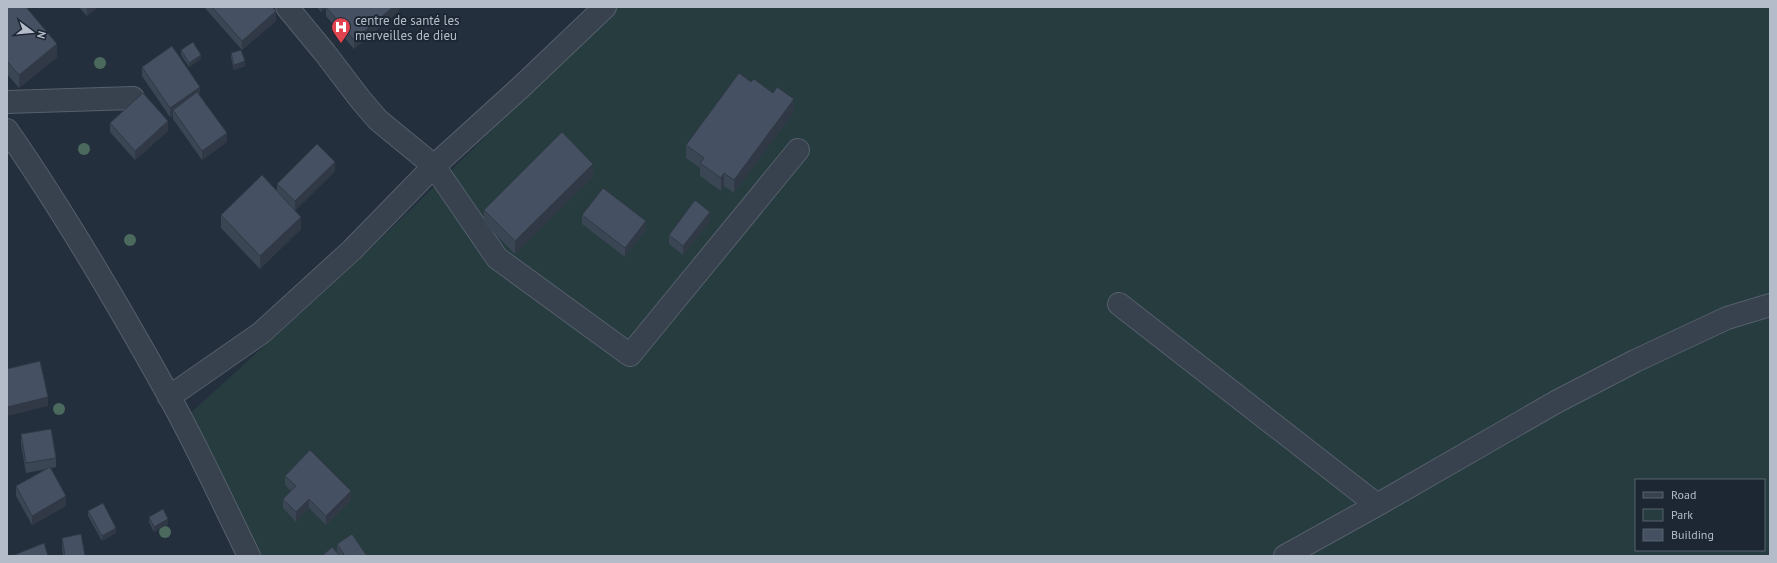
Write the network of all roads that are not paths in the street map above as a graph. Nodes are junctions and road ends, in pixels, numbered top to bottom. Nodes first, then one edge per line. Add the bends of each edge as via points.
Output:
1 (287, 7) edge
2 (605, 7) edge
3 (133, 98) dead end
4 (7, 102) edge
5 (7, 130) edge
6 (798, 150) dead end
7 (434, 166) junction
8 (1119, 304) dead end
9 (1770, 305) edge
10 (169, 397) junction
11 (1377, 505) junction
12 (249, 556) edge
13 (1285, 556) edge

1 - 7 street via 378,120
2 - 7 street
3 - 4 street
5 - 10 street via 103,281
6 - 7 street via 630,355 497,258
7 - 10 street via 352,250 261,334
8 - 11 street
9 - 11 street via 1727,318 1635,361 1556,402
10 - 12 street
11 - 13 street

